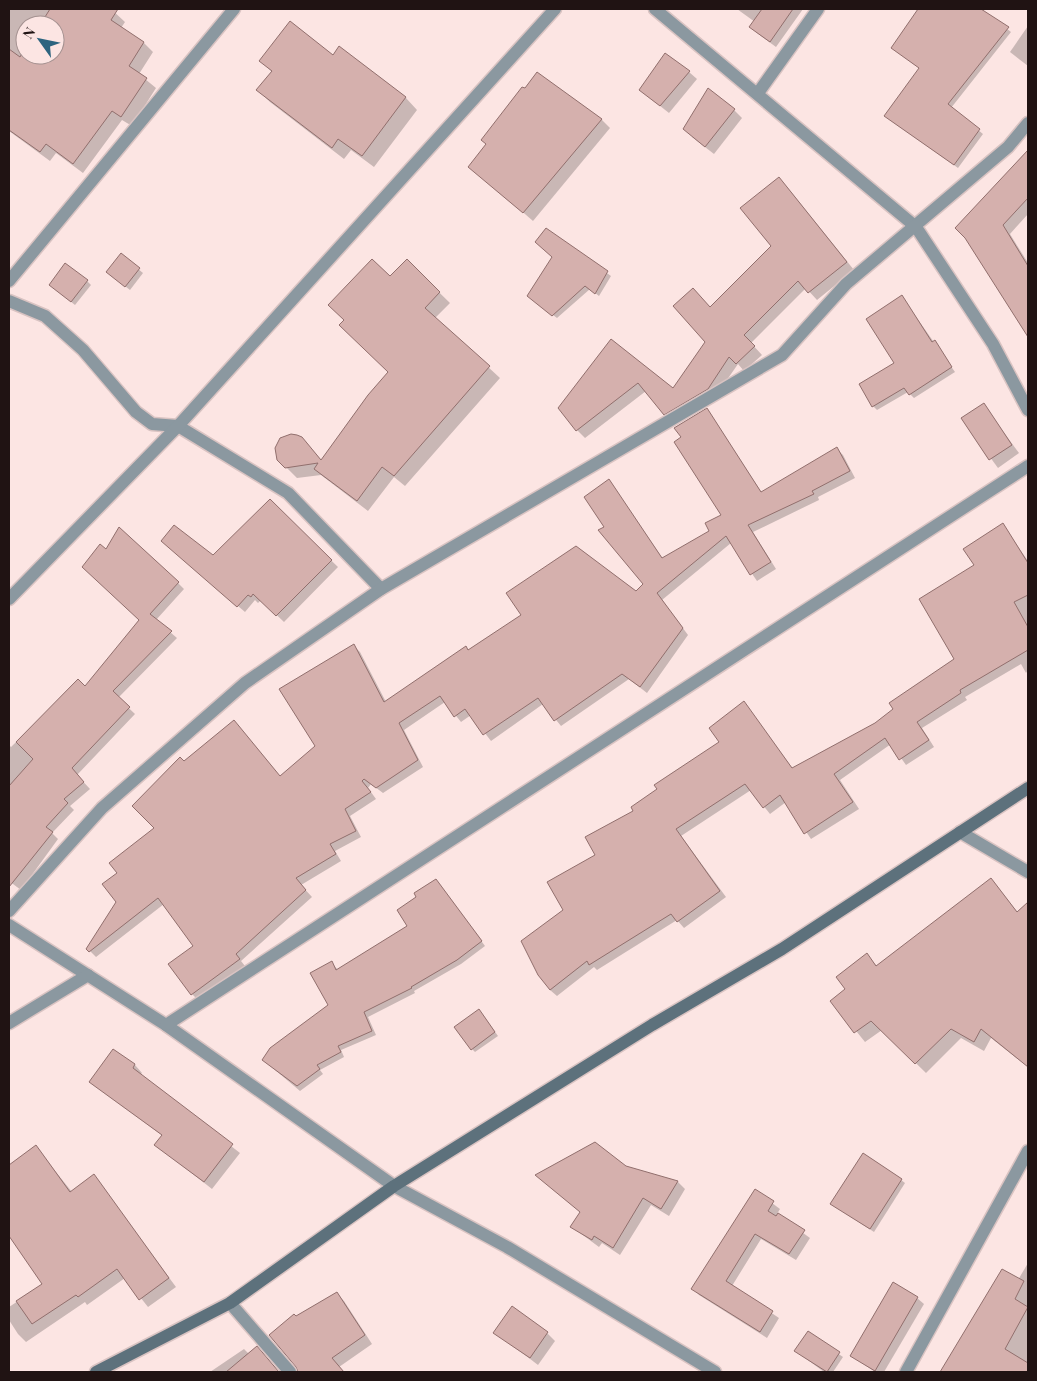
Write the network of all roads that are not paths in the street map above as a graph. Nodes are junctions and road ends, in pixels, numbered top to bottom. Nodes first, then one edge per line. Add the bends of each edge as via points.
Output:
1 (234, 9) edge
2 (556, 9) edge
3 (655, 9) edge
4 (818, 9) edge
5 (758, 93) junction
6 (1028, 123) edge
7 (916, 227) junction
8 (9, 281) edge
9 (9, 302) edge
10 (1028, 410) edge
11 (178, 426) junction
12 (1028, 466) edge
13 (381, 589) junction
14 (9, 599) edge
15 (1028, 788) edge
16 (960, 832) junction
17 (1028, 872) edge
18 (9, 912) edge
19 (9, 924) edge
20 (88, 974) junction
21 (9, 1023) edge
22 (166, 1025) junction
23 (1028, 1151) edge
24 (394, 1186) junction
25 (230, 1303) junction
26 (96, 1372) edge
27 (290, 1372) edge
28 (715, 1372) edge
29 (906, 1372) edge

1 - 8 street
2 - 11 street
3 - 5 street
4 - 5 street
5 - 7 street
6 - 7 street via 1008,147
7 - 10 street via 993,344
7 - 13 street via 846,284 782,355
9 - 11 street via 45,316 83,350 136,412 152,424
11 - 13 street via 288,492
11 - 14 street
12 - 22 street
13 - 18 street via 245,683 102,808
15 - 16 main road
16 - 17 street
16 - 24 main road via 782,949 652,1025
19 - 20 street
20 - 21 street
20 - 22 street
22 - 24 street
23 - 29 street
24 - 25 main road
24 - 28 street via 507,1247
25 - 26 main road
25 - 27 street

